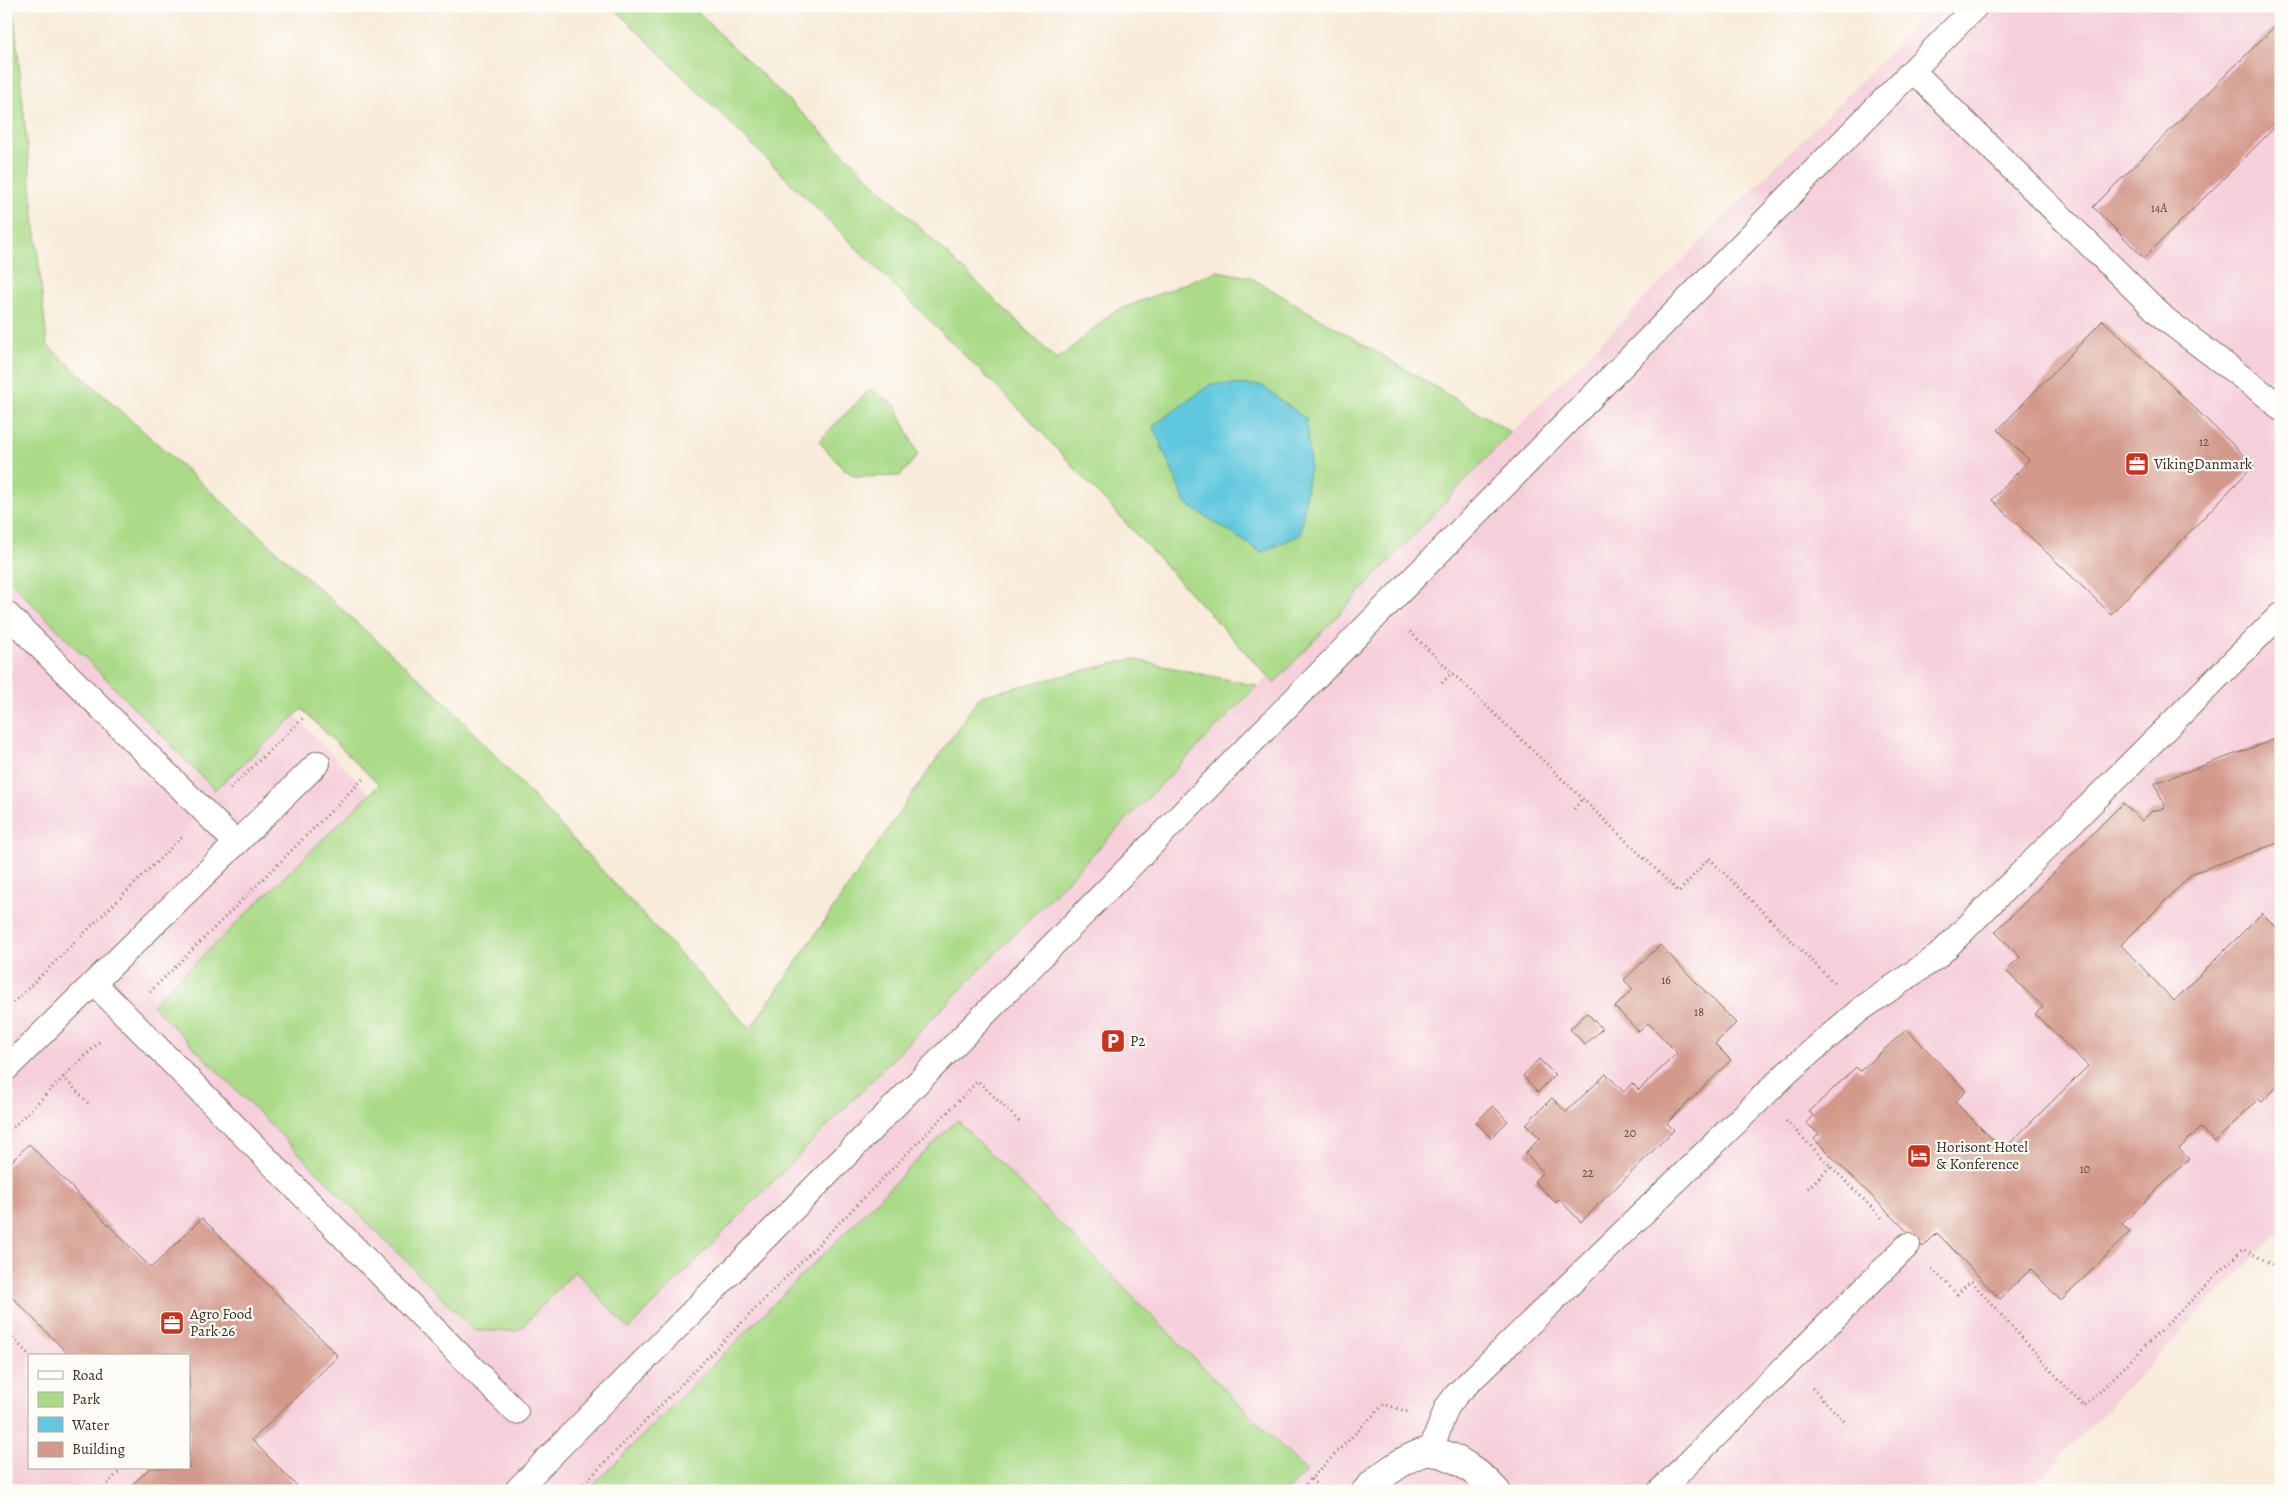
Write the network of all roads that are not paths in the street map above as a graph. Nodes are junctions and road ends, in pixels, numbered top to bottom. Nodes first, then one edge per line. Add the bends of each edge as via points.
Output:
1 (1976, 6) edge
2 (1913, 71) junction
3 (2281, 409) edge
4 (6, 613) edge
5 (2281, 614) edge
6 (318, 763) dead end
7 (236, 843) junction
8 (94, 983) junction
9 (6, 1069) edge
10 (1908, 1245) road end
11 (516, 1412) dead end
12 (1430, 1452) junction
13 (516, 1491) edge
14 (1366, 1491) edge
15 (1496, 1491) edge
16 (1660, 1491) edge

1 - 2 lane
2 - 3 lane via 2165,319
2 - 13 lane
4 - 7 lane
5 - 12 lane via 1938,956 1861,1009 1789,1071 1456,1395 1447,1407
6 - 7 lane
7 - 8 lane
8 - 9 lane
8 - 11 lane
10 - 16 lane
12 - 14 street via 1400,1463
12 - 15 street via 1458,1460

